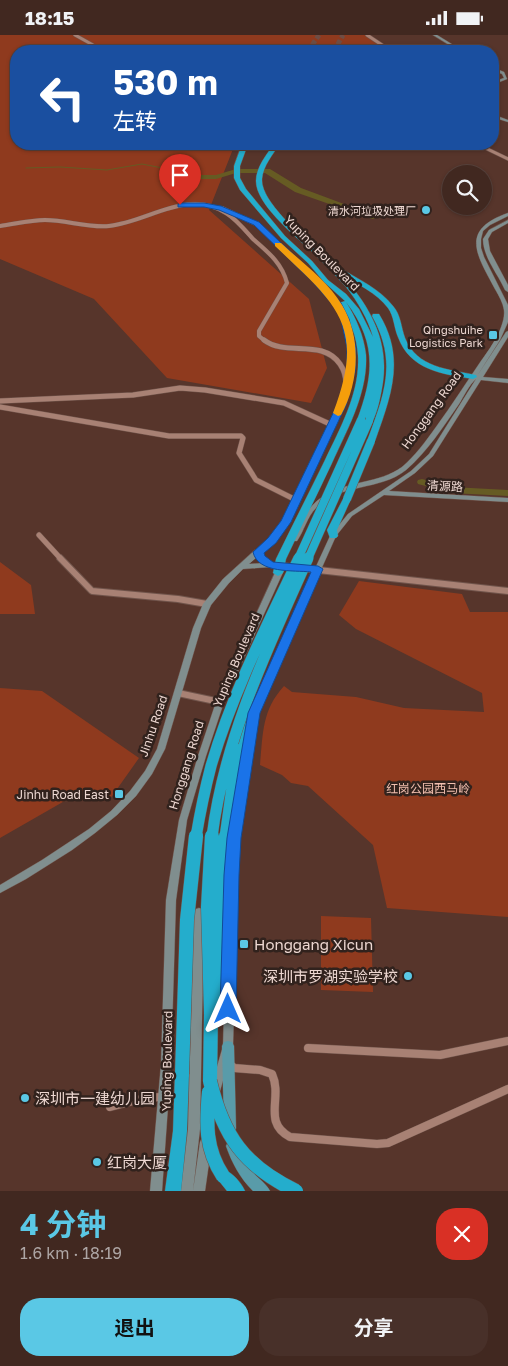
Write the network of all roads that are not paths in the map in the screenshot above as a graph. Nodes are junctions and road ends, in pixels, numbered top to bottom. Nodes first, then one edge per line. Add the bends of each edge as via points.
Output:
1 (75, 35) edge
2 (367, 35) edge
3 (435, 35) edge
4 (93, 45) edge
5 (382, 45) edge
6 (451, 45) edge
7 (499, 72) edge
8 (499, 81) edge
9 (242, 150) edge
10 (273, 150) edge
11 (489, 150) edge
12 (508, 159) edge
13 (211, 206) junction
14 (508, 216) edge
15 (0, 226) edge
16 (313, 249) junction
17 (334, 266) junction
18 (326, 281) junction
19 (508, 290) edge
20 (508, 333) edge
21 (478, 377) junction
22 (508, 377) edge
23 (508, 381) edge
24 (348, 387) junction
25 (0, 401) edge
26 (0, 407) edge
27 (365, 421) junction
28 (332, 425) junction
29 (399, 482) junction
30 (382, 493) junction
31 (508, 499) edge
32 (296, 500) junction
33 (39, 535) dead end
34 (333, 536) junction
35 (258, 552) junction
36 (242, 567) junction
37 (277, 567) junction
38 (318, 569) junction
39 (508, 591) edge
40 (207, 604) junction
41 (178, 693) junction
42 (220, 703) junction
43 (254, 713) junction
44 (0, 889) edge
45 (171, 900) junction
46 (231, 904) junction
47 (199, 911) junction
48 (211, 1014) junction
49 (508, 1041) edge
50 (228, 1046) junction
51 (308, 1048) dead end
52 (228, 1061) junction
53 (210, 1081) junction
54 (508, 1089) edge
55 (161, 1097) dead end
56 (110, 1107) dead end
57 (156, 1191) edge
58 (173, 1191) edge
59 (187, 1191) edge
60 (199, 1191) edge
61 (237, 1191) edge
62 (263, 1191) edge
63 (296, 1191) edge

1 - 4 street
2 - 5 street
3 - 6 main road
7 - 8 main road via 506,78
9 - 18 highway, Yuping Boulevard via 237,179 242,190
10 - 16 highway, Yuping Boulevard via 259,180 263,195 280,219
11 - 12 street
13 - 15 street via 176,206 129,223 108,226 45,219
13 - 24 street via 229,210 256,224 338,305 352,348
13 - 24 street via 226,213 284,271 287,283 259,329 260,337 276,345 314,349 334,355 346,374
14 - 19 main road, Honggang Road via 489,233 485,244
14 - 21 main road, Honggang Road via 488,225 478,239 479,251 507,313
16 - 17 highway
16 - 27 highway, Yuping Boulevard via 359,299 378,336 381,371 378,393
17 - 21 highway via 388,304 405,348 414,359 435,369
17 - 34 highway, bridge via 379,320 391,356 385,404 332,530
18 - 27 highway, Yuping Boulevard via 356,309 372,344 374,366
18 - 37 highway via 348,310 356,327 362,352 361,377 336,444
20 - 21 main road, Honggang Road
21 - 22 main road
21 - 23 main road
21 - 29 main road, Honggang Road via 431,455
21 - 37 main road, Honggang Road via 408,465 392,475 337,492 315,505
24 - 28 street
25 - 28 street via 134,395 180,388 284,403
26 - 32 street via 168,436 241,436 239,453 256,480
27 - 48 highway, Yuping Boulevard, bridge via 248,699 226,766 211,859
27 - 58 highway, Yuping Boulevard, bridge via 278,601 234,702 211,767 194,843 186,913 180,1131
28 - 32 street
29 - 30 main road, Honggang Road
29 - 31 main road, 清源路 via 400,488 408,493
30 - 31 main road, 清源路
30 - 34 main road, Honggang Road via 350,515
32 - 35 street via 278,533
33 - 40 street via 87,589
34 - 38 main road, Honggang Road
35 - 36 main road, Jinhu Road
35 - 37 main road via 260,557
36 - 37 main road
36 - 40 main road, Jinhu Road
37 - 38 street
37 - 42 main road, Honggang Road
38 - 39 street
38 - 43 main road, Honggang Road
40 - 41 main road, Jinhu Road
41 - 42 street
41 - 44 main road, Jinhu Road via 155,763 134,792 87,833
42 - 45 main road, Honggang Road via 183,820
43 - 46 main road, Honggang Road via 234,838
43 - 48 highway, bridge via 241,749 226,825 220,950
45 - 47 main road via 179,907
45 - 57 main road, Honggang Road via 166,1064
46 - 47 main road via 213,911
46 - 50 main road, Honggang Road
47 - 59 main road via 193,1152
48 - 53 highway, Yuping Boulevard
49 - 51 street via 440,1055
50 - 52 main road
50 - 60 main road, Honggang Road via 215,1088
52 - 54 street via 234,1068 272,1074 279,1088 275,1124 279,1132 290,1137 388,1143
52 - 62 main road via 230,1127 235,1151 249,1177
53 - 61 highway, bridge via 206,1125 209,1152 223,1177
53 - 63 highway, bridge via 221,1121 236,1148 261,1172
55 - 56 street

